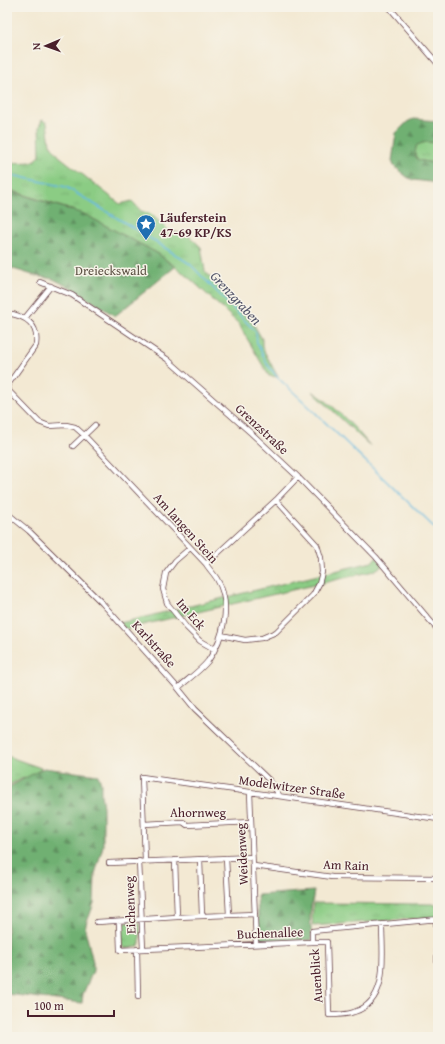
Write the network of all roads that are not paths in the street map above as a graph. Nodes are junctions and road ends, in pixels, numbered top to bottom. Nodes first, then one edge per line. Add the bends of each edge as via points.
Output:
1 (389, 7) edge
2 (438, 64) edge
3 (40, 282) dead end
4 (52, 286) junction
5 (7, 313) edge
6 (25, 318) junction
7 (7, 387) edge
8 (95, 425) dead end
9 (84, 435) junction
10 (74, 446) dead end
11 (298, 477) junction
12 (276, 500) junction
13 (7, 513) edge
14 (190, 548) junction
15 (206, 564) junction
16 (438, 630) edge
17 (222, 635) junction
18 (214, 649) junction
19 (178, 688) junction
20 (142, 776) joint
21 (250, 792) junction
22 (279, 795) junction
23 (438, 819) edge
24 (251, 822) junction
25 (144, 824) junction
26 (252, 856) junction
27 (226, 858) junction
28 (200, 859) junction
29 (175, 860) junction
30 (139, 861) junction
31 (145, 861) junction
32 (109, 863) dead end
33 (254, 866) junction
34 (438, 878) edge
35 (256, 914) junction
36 (229, 915) junction
37 (202, 916) junction
38 (177, 917) junction
39 (141, 919) junction
40 (437, 919) edge
41 (119, 921) junction
42 (97, 922) dead end
43 (382, 925) junction
44 (312, 942) junction
45 (256, 944) junction
46 (137, 949) junction
47 (142, 949) junction
48 (438, 987) edge
49 (138, 997) dead end

1 - 2 street
3 - 4 street, Grenzstraße
4 - 6 street
4 - 11 street, Grenzstraße via 72,295 168,359
5 - 6 street
6 - 7 street via 36,329 36,346
7 - 9 street, Am langen Stein via 39,422 49,426 75,427
8 - 9 street
9 - 10 street
9 - 14 street, Am langen Stein
11 - 12 street
11 - 16 street, Grenzstraße via 376,558
12 - 15 street
12 - 17 street via 317,545 322,572 319,584 313,595 276,632 262,638 244,640
13 - 19 street, Karlstraße via 29,531 102,603
14 - 15 street, Am langen Stein
14 - 18 street, Im Eck via 166,573 163,589 167,603 187,628 200,641
15 - 17 street, Am langen Stein via 224,596 225,616
17 - 18 street, Am langen Stein
18 - 19 street, Am langen Stein via 208,661
19 - 22 street, Karlstraße via 195,709 271,782
20 - 21 street, Modelwitzer Straße
20 - 25 street, Eichenweg
21 - 22 street, Modelwitzer Straße
21 - 24 street, Weidenweg
22 - 23 street, Modelwitzer Straße
24 - 25 street, Ahornweg
24 - 26 street, Weidenweg
25 - 31 street, Eichenweg
26 - 27 street
26 - 33 street, Weidenweg
27 - 28 street
27 - 36 street
28 - 29 street
28 - 37 street
29 - 31 street
29 - 38 street
30 - 31 street
30 - 32 street
30 - 39 street, Eichenweg
33 - 34 street, Am Rain via 332,877
33 - 35 street, Weidenweg
35 - 36 street
35 - 45 street, Weidenweg
36 - 37 street
37 - 38 street
38 - 39 street
39 - 41 street
39 - 47 street, Eichenweg
40 - 43 street, Buchenallee
40 - 48 street
41 - 42 street
41 - 46 street, Buchenallee via 120,950
43 - 44 street, Buchenallee via 312,931
43 - 44 street, Auenblick via 383,974 378,992 370,1003 355,1012 329,1015 327,942
44 - 45 street, Buchenallee
45 - 47 street, Buchenallee
46 - 47 street, Buchenallee
46 - 49 street, Eichenweg

